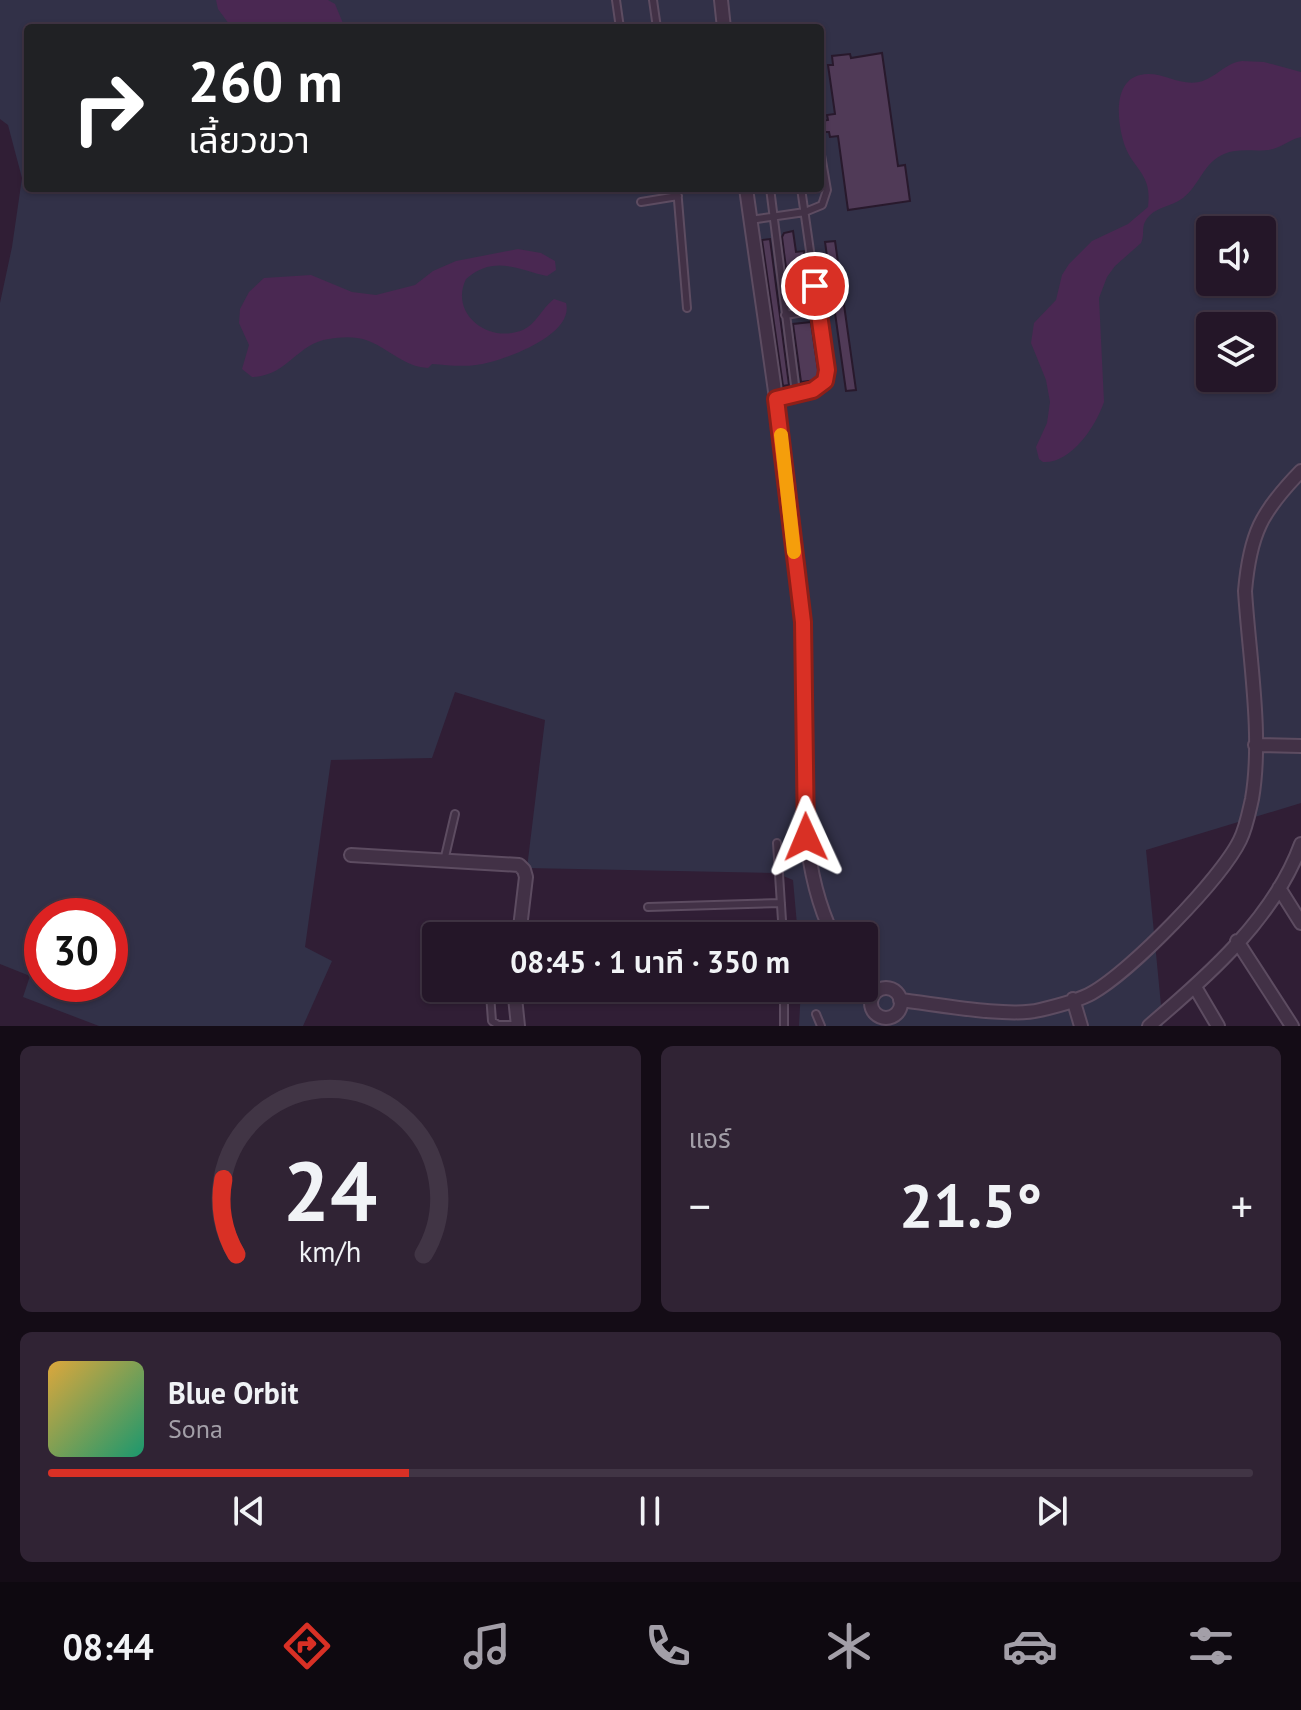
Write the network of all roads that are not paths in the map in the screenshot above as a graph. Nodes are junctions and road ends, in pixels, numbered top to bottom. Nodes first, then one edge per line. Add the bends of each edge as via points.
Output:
1 (616, 0) edge
2 (653, 0) edge
3 (721, 0) edge
4 (619, 24) edge
5 (656, 24) edge
6 (724, 24) edge
7 (824, 172) edge
8 (678, 192) edge
9 (746, 192) edge
10 (770, 192) edge
11 (802, 192) edge
12 (641, 202) dead end
13 (805, 212) junction
14 (773, 215) junction
15 (750, 220) junction
16 (687, 308) dead end
17 (818, 310) junction
18 (785, 315) junction
19 (796, 393) junction
20 (776, 399) junction
21 (1301, 471) edge
22 (1255, 745) junction
23 (1301, 746) edge
24 (455, 814) dead end
25 (777, 843) dead end
26 (1301, 844) edge
27 (351, 855) dead end
28 (444, 861) junction
29 (1279, 888) junction
30 (781, 903) junction
31 (648, 907) dead end
32 (521, 922) edge
33 (782, 922) edge
34 (826, 922) edge
35 (1301, 923) edge
36 (1237, 941) junction
37 (1195, 987) junction
38 (878, 991) edge
39 (1073, 999) junction
40 (900, 1000) junction
41 (491, 1002) edge
42 (515, 1002) edge
43 (784, 1002) edge
44 (872, 1002) edge
45 (816, 1014) dead end
46 (877, 1021) edge
47 (1151, 1025) edge
48 (518, 1026) edge
49 (784, 1026) edge
50 (821, 1026) edge
51 (1081, 1026) edge
52 (1218, 1026) edge
53 (1292, 1026) edge

1 - 4 lane
2 - 5 lane
3 - 6 street
7 - 13 lane via 826,198
8 - 12 lane
8 - 16 lane
9 - 15 street
10 - 14 lane
11 - 13 lane
13 - 14 lane
13 - 17 lane
14 - 15 lane
14 - 18 lane
15 - 20 street
17 - 18 lane
17 - 19 lane via 825,381
18 - 19 lane
19 - 20 lane
20 - 34 street via 803,622 807,855
21 - 22 street via 1264,514 1247,567
22 - 23 street
22 - 39 street via 1252,799 1240,839 1227,860 1140,957 1090,994
24 - 28 lane
25 - 30 lane
26 - 29 street
27 - 28 street
28 - 32 street via 519,865 526,877
29 - 35 street
29 - 36 street
30 - 31 lane
30 - 33 lane
36 - 37 street
36 - 53 street
37 - 47 street
37 - 52 street
38 - 40 street via 891,989
39 - 40 street via 1037,1011
39 - 51 street
40 - 46 street via 892,1017
41 - 48 lane via 492,1021
42 - 48 street
43 - 49 lane
44 - 46 street
45 - 50 lane

